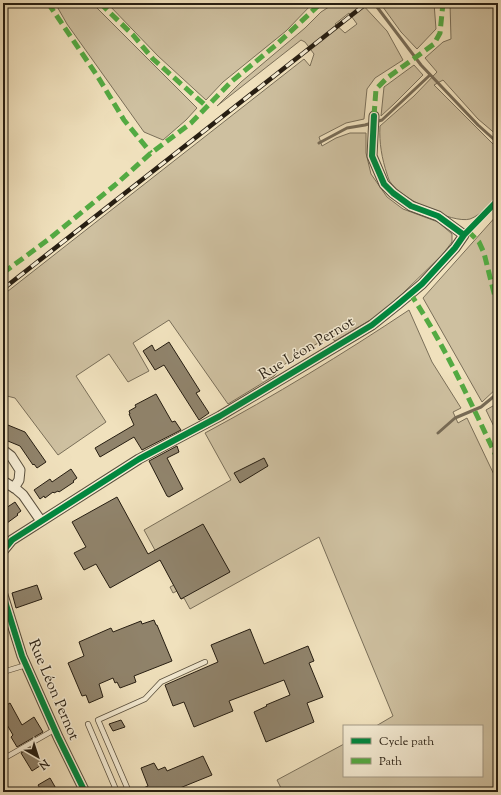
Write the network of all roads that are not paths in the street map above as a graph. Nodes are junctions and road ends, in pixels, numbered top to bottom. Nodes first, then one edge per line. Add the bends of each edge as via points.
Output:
1 (374, 116) dead end
2 (3, 450) edge
3 (3, 481) edge
4 (14, 488) junction
5 (41, 521) junction
6 (3, 551) edge
7 (3, 595) edge
8 (7, 622) edge
9 (205, 662) dead end
10 (26, 665) junction
11 (3, 672) edge
12 (88, 724) dead end
13 (54, 730) junction
14 (3, 759) edge
15 (85, 792) edge
16 (117, 792) edge
17 (129, 792) edge

1 - 5 street, Rue Léon Pernot via 372,156 384,184 411,206 438,216 464,235 455,248 422,284 372,325 220,416 139,459
2 - 4 street via 11,456 20,470
3 - 4 street
4 - 5 street
5 - 6 street, Rue Léon Pernot via 12,540
7 - 8 street, Rue Léon Pernot
8 - 10 street, Rue Léon Pernot
9 - 17 lane via 161,682 145,699 98,720
10 - 11 lane
10 - 13 street, Rue Léon Pernot
12 - 16 lane
13 - 14 lane
13 - 15 street, Rue Léon Pernot

